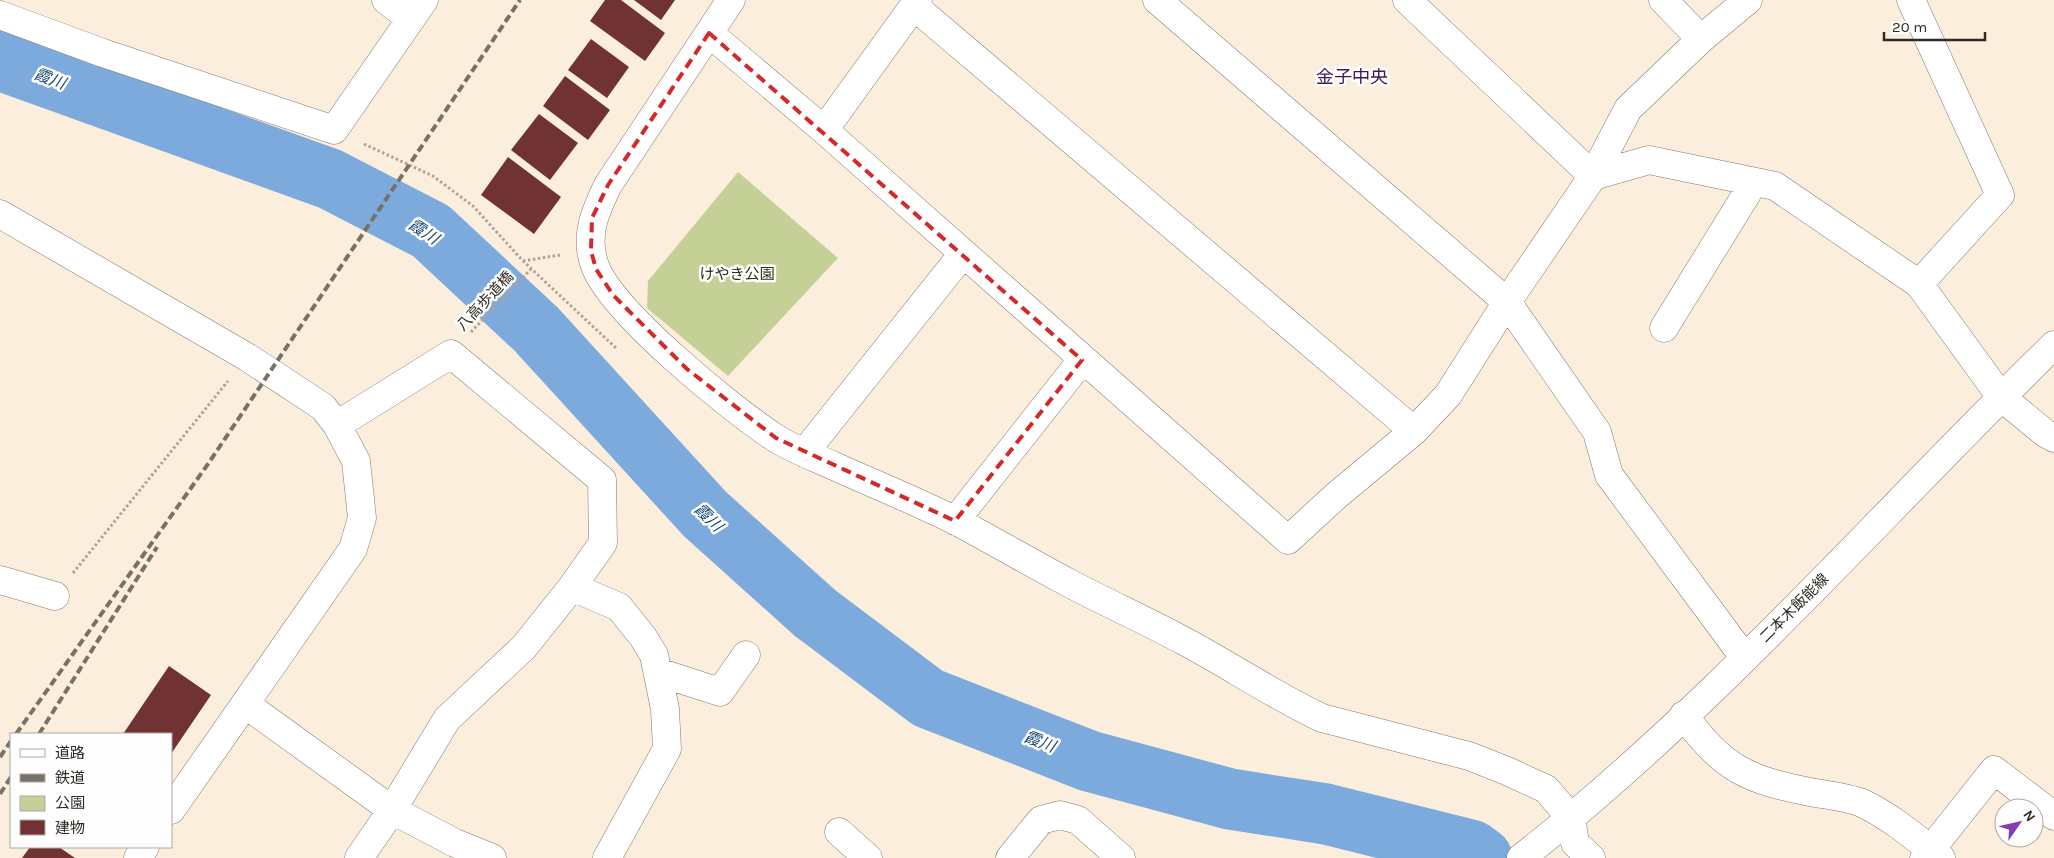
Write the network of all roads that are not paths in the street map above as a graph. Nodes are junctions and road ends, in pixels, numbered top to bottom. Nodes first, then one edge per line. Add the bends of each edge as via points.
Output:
1 (386, 0) edge
2 (731, 0) edge
3 (1157, 0) edge
4 (1407, 0) edge
5 (1663, 0) edge
6 (1748, 0) edge
7 (1911, 0) edge
8 (916, 3) edge
9 (417, 9) edge
10 (0, 15) edge
11 (709, 33) junction
12 (1700, 39) junction
13 (824, 130) junction
14 (1593, 176) junction
15 (1754, 182) junction
16 (0, 214) edge
17 (962, 254) junction
18 (1919, 284) junction
19 (1507, 302) junction
20 (1664, 328) dead end
21 (2054, 345) edge
22 (1082, 360) junction
23 (2001, 397) junction
24 (337, 425) junction
25 (1414, 431) junction
26 (2054, 438) edge
27 (804, 453) junction
28 (955, 521) junction
29 (0, 580) edge
30 (572, 587) junction
31 (54, 596) road end
32 (746, 655) dead end
33 (1744, 657) junction
34 (658, 672) junction
35 (245, 704) junction
36 (1684, 716) junction
37 (172, 809) edge
38 (392, 810) junction
39 (2054, 816) edge
40 (1570, 818) junction
41 (839, 832) dead end
42 (1932, 855) edge
43 (359, 858) edge
44 (492, 858) edge
45 (607, 858) edge
46 (868, 858) edge
47 (1010, 858) edge
48 (1121, 858) edge
49 (1521, 858) edge
50 (1591, 858) edge

1 - 9 street
2 - 11 street
3 - 19 street
4 - 14 street
5 - 12 street
6 - 12 street
7 - 18 street via 2000,194
8 - 13 street
8 - 25 street
9 - 10 street via 334,130
11 - 13 street
11 - 27 street via 608,185 592,218 590,251 596,269 613,295 646,331 746,417
12 - 14 street via 1628,109
13 - 17 street
14 - 15 street via 1649,160
14 - 19 street
15 - 18 street via 1775,186
15 - 20 street
16 - 24 street via 247,357 323,407
17 - 22 street
17 - 27 street
18 - 23 street
19 - 25 street via 1448,396
19 - 33 street via 1597,432 1609,475
21 - 23 street, 二本木飯能線
22 - 25 street via 1288,540
22 - 28 street
23 - 26 street
23 - 33 street, 二本木飯能線
24 - 30 street via 451,354 602,480 603,543
24 - 35 street via 356,461 362,518 353,549
27 - 28 street
28 - 40 street via 1184,641 1301,708 1322,718 1429,744 1507,770 1546,789
29 - 31 street
30 - 34 street via 618,608 654,655
30 - 38 street via 524,647 447,719
32 - 34 street via 720,692
33 - 36 street, 二本木飯能線
34 - 45 street via 665,709 667,749
35 - 37 street
35 - 38 street
36 - 40 street, 二本木飯能線
36 - 42 street via 1700,739 1750,777 1776,786 1862,803
38 - 43 street
38 - 44 street via 455,844
39 - 42 street via 1994,770
40 - 49 street, 二本木飯能線
40 - 50 street via 1575,843
41 - 46 street
47 - 48 street via 1041,820 1060,815 1078,820

